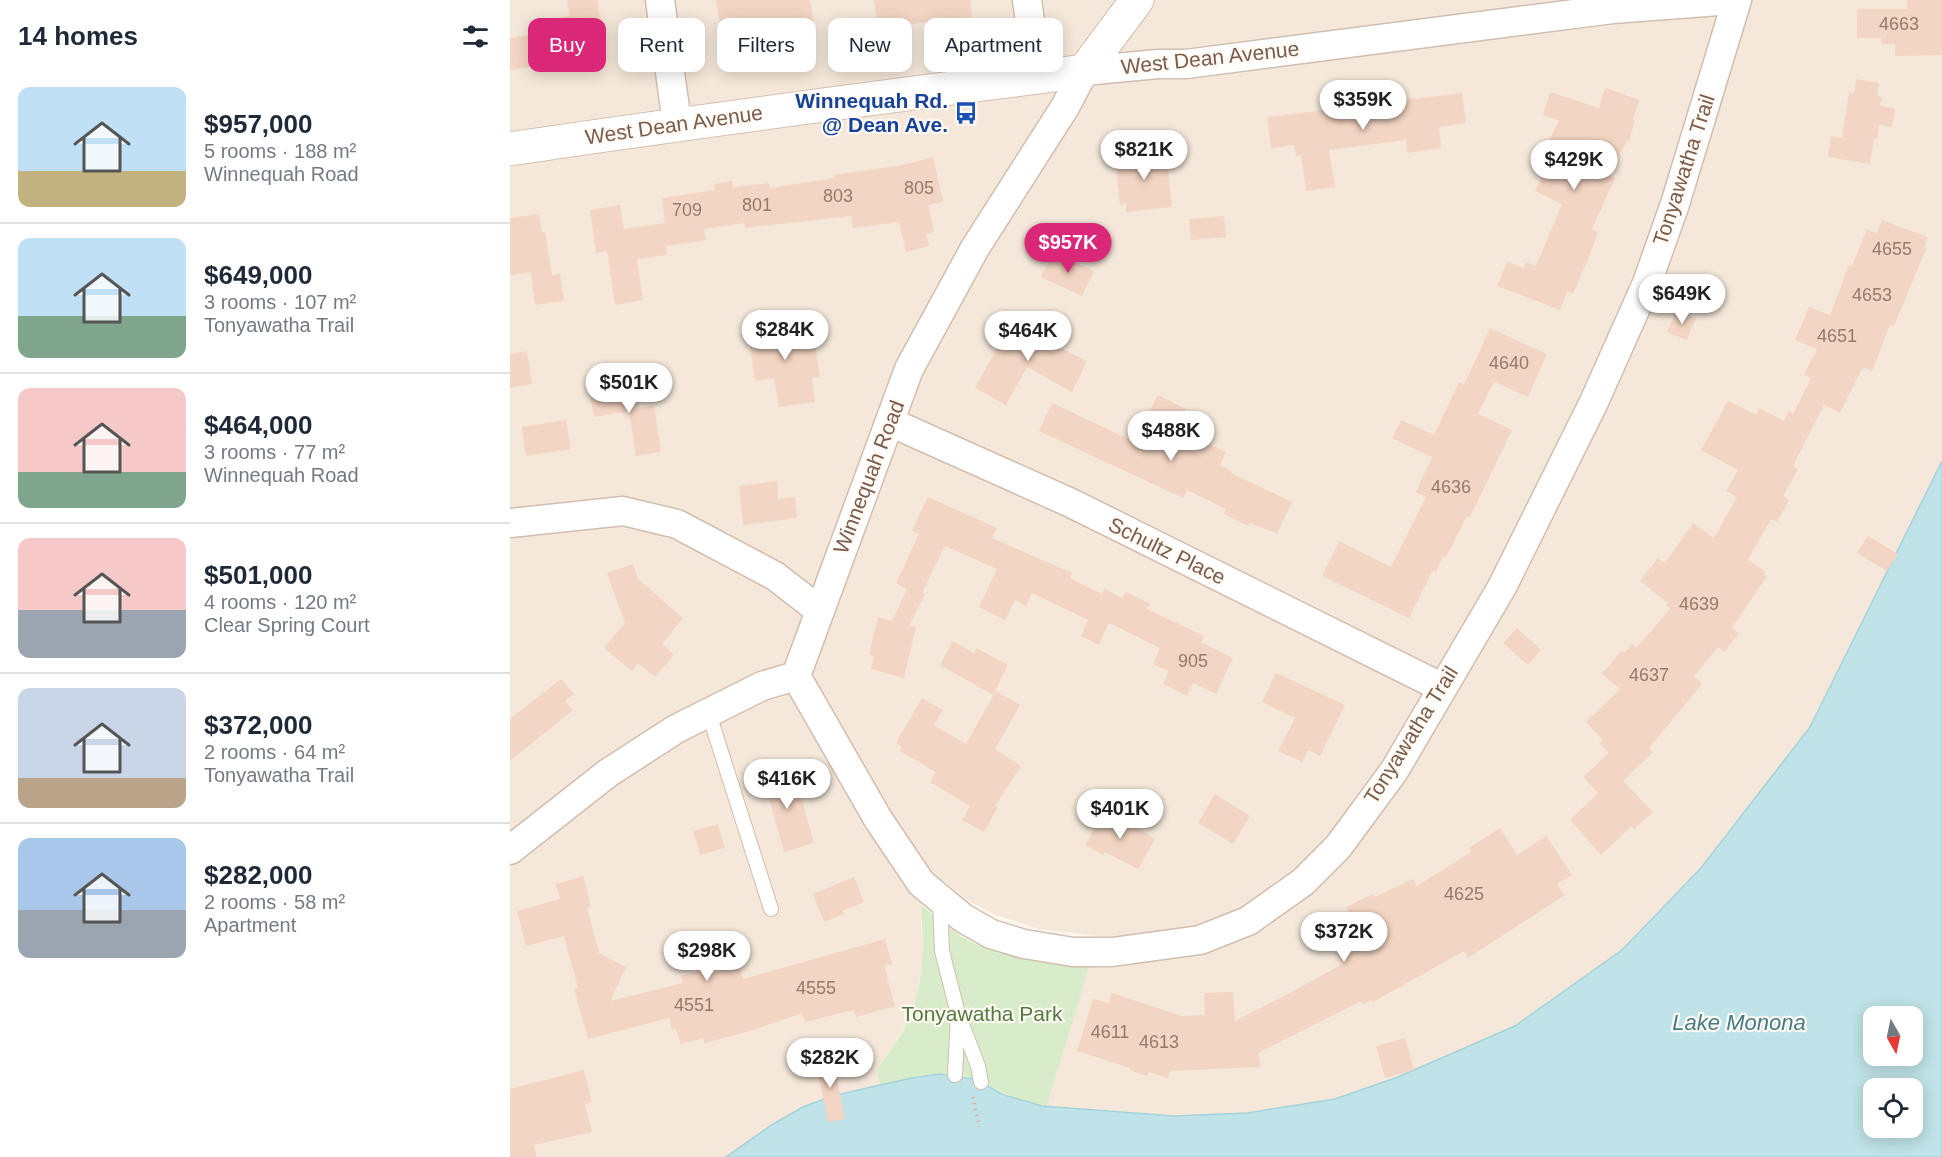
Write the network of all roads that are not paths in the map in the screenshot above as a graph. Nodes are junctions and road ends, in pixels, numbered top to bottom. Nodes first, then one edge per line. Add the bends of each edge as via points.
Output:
1 (660, 0) edge
2 (1026, 0) edge
3 (1137, 0) edge
4 (1734, 0) edge
5 (1084, 71) junction
6 (1038, 77) junction
7 (677, 123) junction
8 (510, 149) edge
9 (890, 422) junction
10 (510, 523) edge
11 (819, 610) junction
12 (796, 676) junction
13 (1441, 687) junction
14 (709, 714) junction
15 (510, 850) edge
16 (940, 899) junction
17 (771, 909) dead end
18 (958, 1014) junction
19 (955, 1076) dead end
20 (981, 1082) dead end

1 - 7 street
2 - 6 street
3 - 5 street, Winnequah Road
4 - 5 street, West Dean Avenue via 1602,10 1186,64
4 - 13 street, Tonyawatha Trail via 1676,204 1647,283 1593,404 1502,587
5 - 6 street, West Dean Avenue
5 - 9 street, Winnequah Road via 940,310 909,369
6 - 7 street, West Dean Avenue
7 - 8 street, West Dean Avenue
9 - 11 street, Winnequah Road
9 - 13 street, Schultz Place via 1071,503
10 - 11 street via 623,511 677,524 775,576
11 - 12 street, Winnequah Road
12 - 14 street via 762,686
12 - 16 street, Tonyawatha Trail via 878,819 921,883
13 - 16 street, Tonyawatha Trail via 1394,771 1338,847 1302,882 1248,921 1200,940 1112,952 1073,952 991,934
14 - 15 street via 676,729 608,773
14 - 17 lane
16 - 18 lane via 942,951
18 - 19 lane
18 - 20 lane

